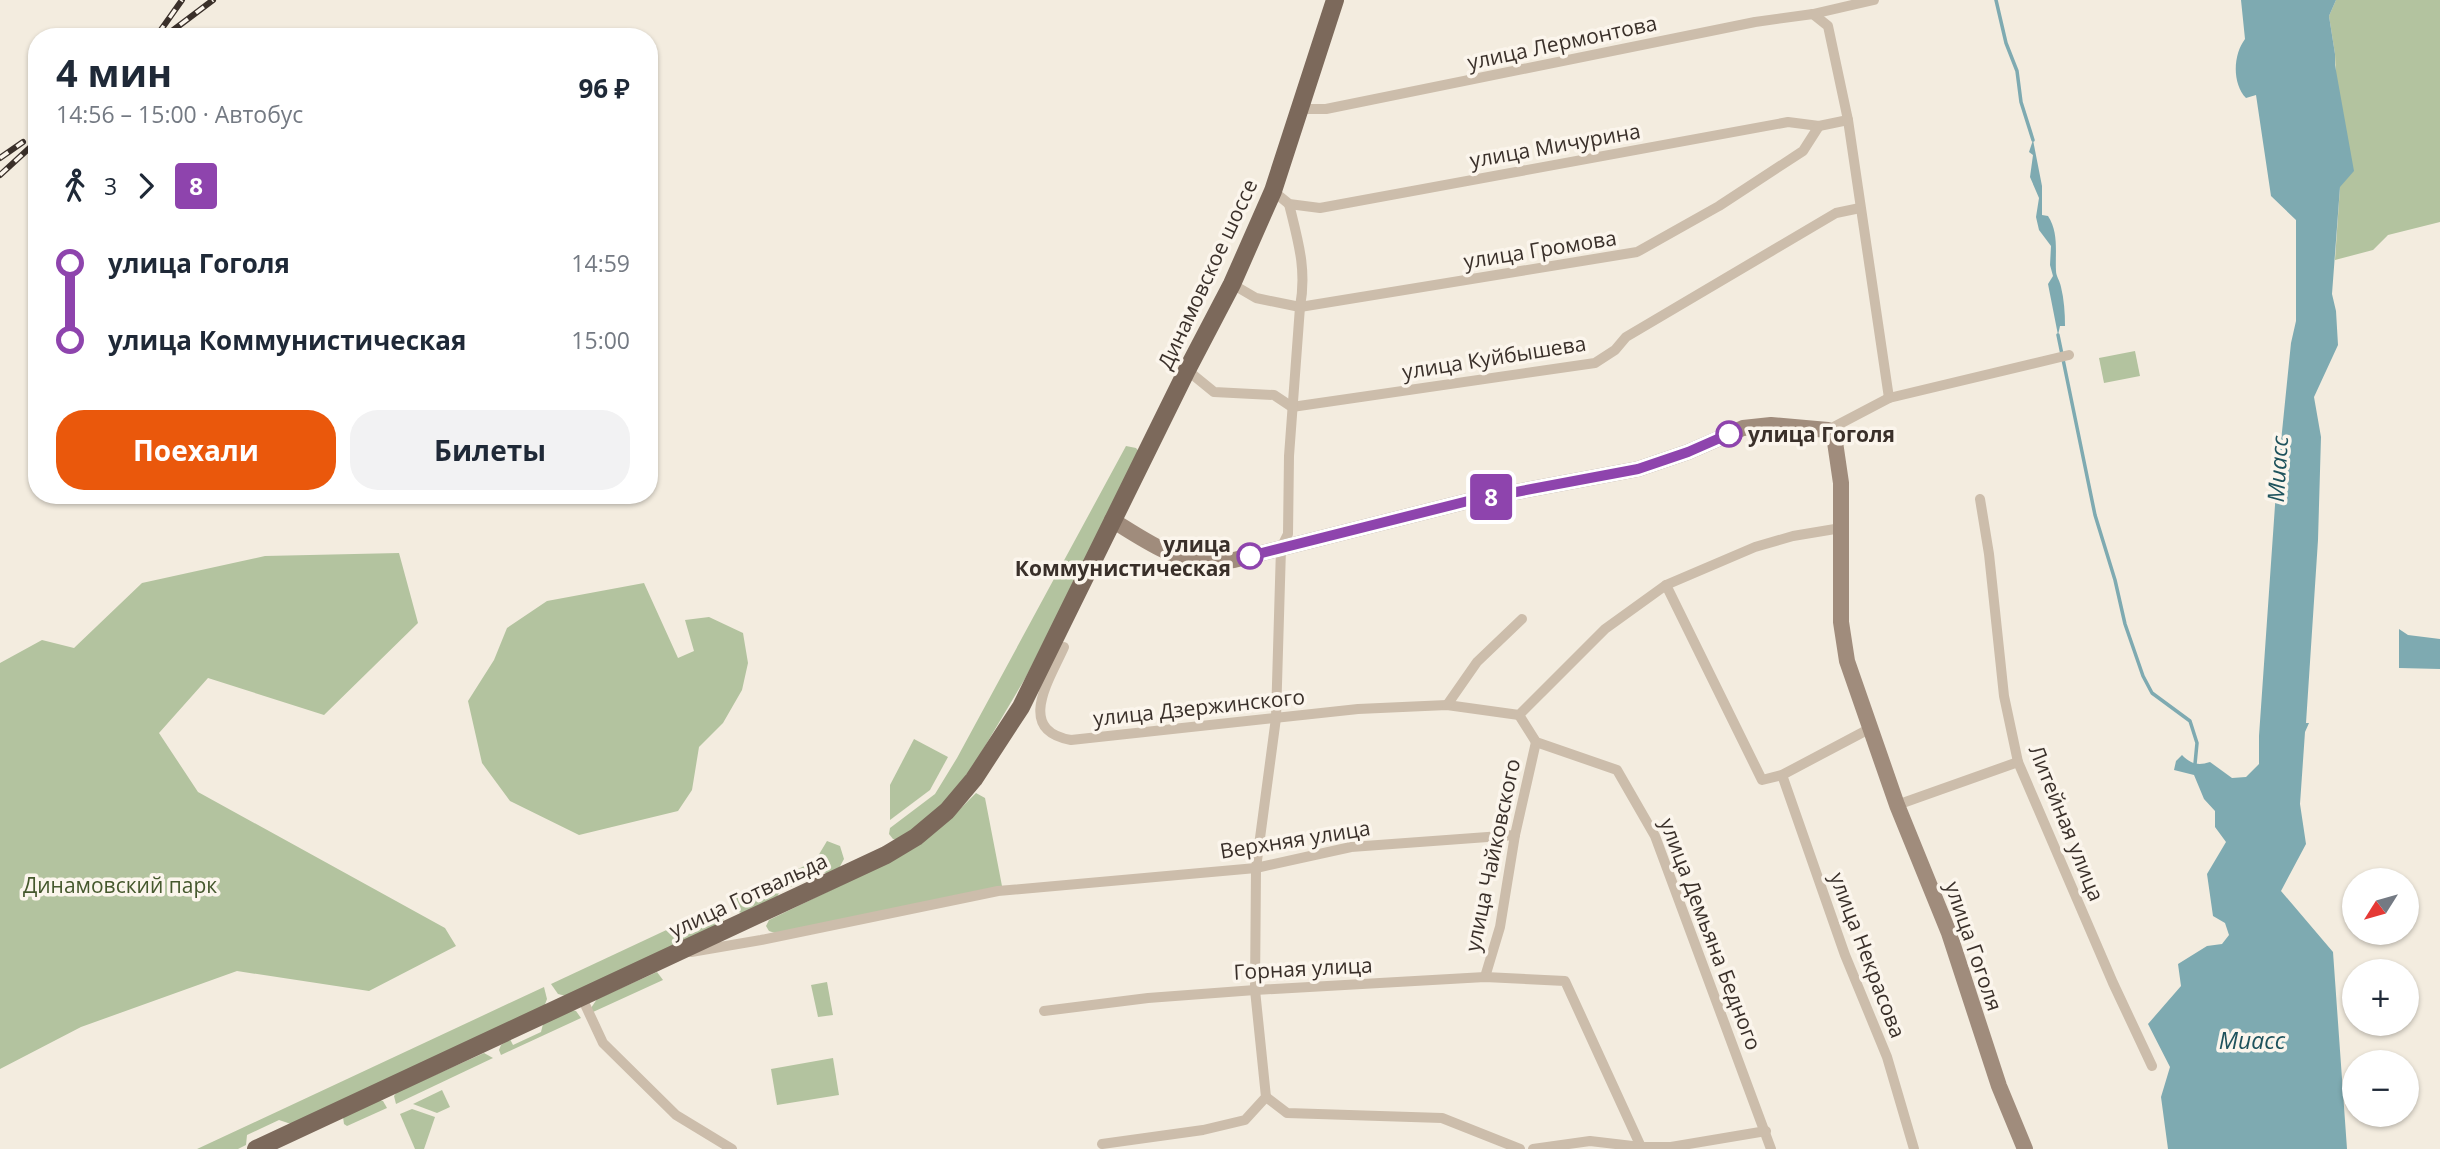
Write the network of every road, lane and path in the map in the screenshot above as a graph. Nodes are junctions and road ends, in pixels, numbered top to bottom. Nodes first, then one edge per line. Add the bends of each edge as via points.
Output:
1 (1335, 0) edge
2 (1874, 0) edge
3 (1813, 15) junction
4 (1298, 109) junction
5 (1848, 120) junction
6 (1819, 126) junction
7 (1273, 191) junction
8 (1289, 204) junction
9 (1860, 208) junction
10 (1232, 284) junction
11 (1300, 307) junction
12 (2069, 355) dead end
13 (1187, 370) junction
14 (1889, 398) junction
15 (1293, 407) junction
16 (1828, 430) junction
17 (1980, 499) dead end
18 (1112, 520) junction
19 (1841, 528) junction
20 (1281, 548) junction
21 (1666, 585) junction
22 (1522, 619) dead end
23 (1064, 647) dead end
24 (1447, 705) junction
25 (1519, 715) junction
26 (1276, 718) junction
27 (1869, 729) junction
28 (1536, 742) junction
29 (2018, 762) junction
30 (1782, 775) junction
31 (1897, 805) junction
32 (1515, 835) junction
33 (1256, 868) junction
34 (752, 919) junction
35 (761, 940) junction
36 (676, 954) junction
37 (1485, 977) junction
38 (1255, 990) junction
39 (582, 998) junction
40 (1044, 1011) dead end
41 (2152, 1066) dead end
42 (1266, 1097) junction
43 (1766, 1131) junction
44 (1102, 1144) dead end
45 (732, 1148) edge
46 (1642, 1148) edge
47 (256, 1149) edge
48 (1520, 1149) edge
49 (1533, 1149) edge
50 (1771, 1149) edge
51 (1914, 1149) edge
52 (2025, 1149) edge

1 - 4 main road, Динамовское шоссе
2 - 3 street, улица Лермонтова
3 - 4 street, улица Лермонтова via 1755,22 1326,110
3 - 5 street via 1828,26
4 - 7 main road, Динамовское шоссе
5 - 6 street, улица Мичурина
5 - 9 street
6 - 8 street, улица Мичурина via 1788,122 1320,208
6 - 11 street, улица Громова via 1803,151 1637,252
7 - 8 street
7 - 10 main road, Динамовское шоссе
8 - 11 street via 1303,263
9 - 14 street
9 - 15 street, улица Куйбышева via 1836,213 1626,337 1595,363
10 - 11 street, улица Громова via 1256,298
10 - 13 main road, Динамовское шоссе
11 - 15 street
12 - 14 street
13 - 15 street via 1214,392 1274,395
13 - 18 main road, Динамовское шоссе
14 - 16 street
15 - 20 street via 1288,534
16 - 19 street, улица Гоголя via 1837,455
16 - 20 street via 1771,425 1744,428 1638,469 1468,501
17 - 29 street, Литейная улица via 2004,695
18 - 20 street via 1166,550 1206,562
18 - 34 main road, улица Готвальда via 1021,707 975,779 947,811 886,855
19 - 21 street via 1755,547
19 - 27 street, улица Гоголя via 1841,622 1847,661
20 - 26 street
21 - 25 street via 1605,629
21 - 30 street via 1762,780
22 - 24 street via 1477,662
23 - 26 street, улица Дзержинского via 1039,713 1044,727 1056,737 1071,740
24 - 25 street, улица Дзержинского
24 - 26 street, улица Дзержинского
25 - 28 street
26 - 33 street
27 - 30 street
27 - 31 street, улица Гоголя
28 - 32 street, улица Чайковского
28 - 43 street, улица Демьяна Бедного via 1617,770 1655,836
29 - 31 street
29 - 41 street, Литейная улица
30 - 51 street, улица Некрасова via 1886,1057
31 - 52 street, улица Гоголя via 1949,933 1999,1086
32 - 33 street, Верхняя улица via 1351,847
32 - 37 street, улица Чайковского via 1500,927
33 - 35 street, Верхняя улица via 998,891
33 - 38 street
34 - 35 street
34 - 36 main road, улица Готвальда
35 - 36 street, Верхняя улица
36 - 39 main road, улица Готвальда
37 - 38 street, Горная улица
37 - 46 street, Горная улица via 1564,981
38 - 40 street, Горная улица
38 - 42 street
39 - 45 street via 603,1043 676,1115
39 - 47 main road, улица Готвальда
42 - 44 street via 1245,1119 1203,1130
42 - 48 street via 1287,1113 1442,1118
43 - 46 street
43 - 50 street, улица Демьяна Бедного
46 - 49 street via 1590,1141

